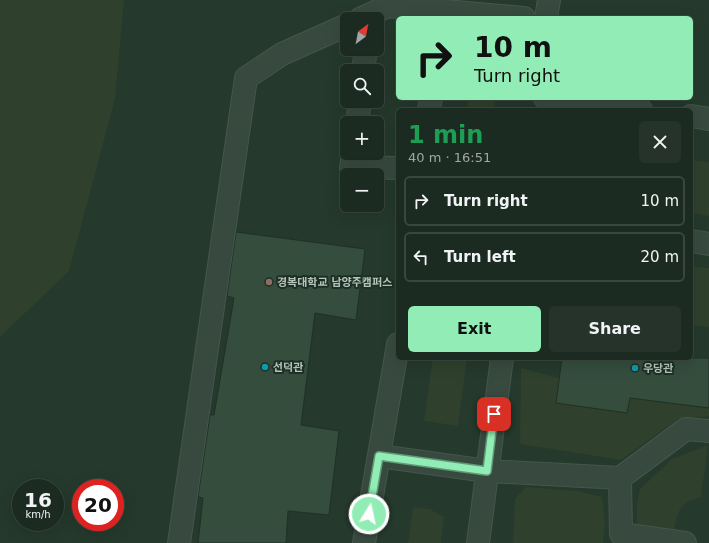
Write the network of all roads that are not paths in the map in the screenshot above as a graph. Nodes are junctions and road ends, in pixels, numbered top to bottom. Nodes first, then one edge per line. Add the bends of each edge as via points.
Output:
1 (549, 0) edge
2 (376, 12) edge
3 (444, 14) edge
4 (484, 16) edge
5 (546, 16) edge
6 (340, 28) edge
7 (562, 100) edge
8 (625, 108) edge
9 (693, 116) edge
10 (709, 119) edge
11 (352, 160) edge
12 (396, 168) edge
13 (693, 241) edge
14 (709, 244) edge
15 (396, 356) edge
16 (502, 360) edge
17 (709, 432) edge
18 (379, 456) junction
19 (487, 471) junction
20 (620, 478) junction
21 (179, 543) edge
22 (364, 543) edge
23 (478, 543) edge
24 (685, 543) edge

1 - 5 lane
2 - 3 lane via 388,6
3 - 4 lane
6 - 21 lane via 282,54 246,78
7 - 8 lane
9 - 10 lane
11 - 12 lane via 351,167
13 - 14 lane
15 - 18 lane
16 - 19 lane
17 - 20 lane via 686,429
18 - 19 lane
18 - 22 lane
19 - 20 lane
19 - 23 lane
20 - 24 lane via 621,534

